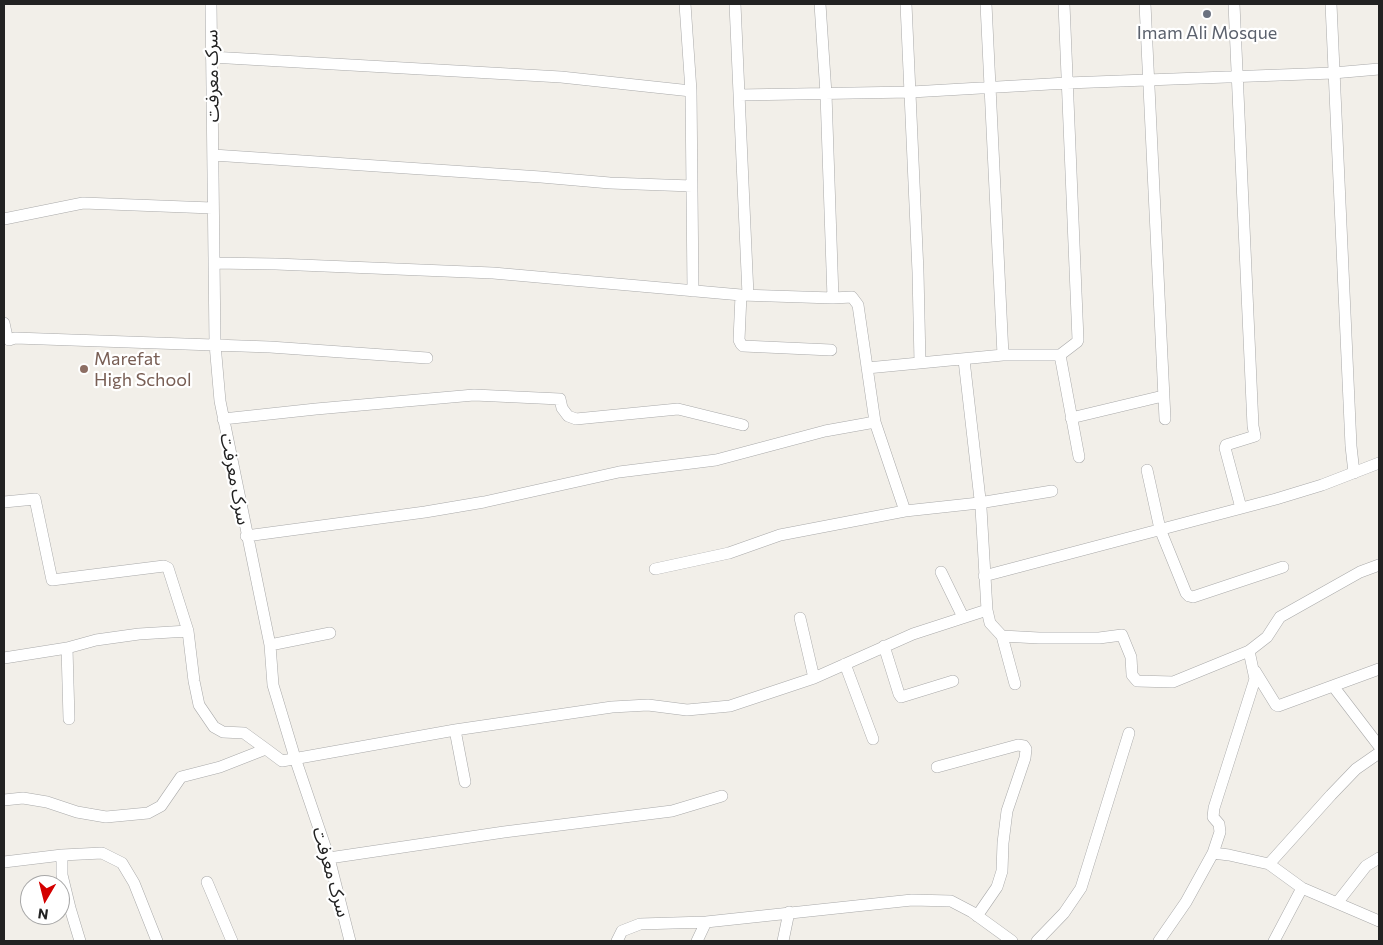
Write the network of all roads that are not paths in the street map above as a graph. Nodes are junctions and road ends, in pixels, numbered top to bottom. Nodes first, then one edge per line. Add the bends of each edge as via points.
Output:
1 (211, 4) edge
2 (685, 4) edge
3 (735, 4) edge
4 (820, 4) edge
5 (906, 4) edge
6 (986, 4) edge
7 (1064, 4) edge
8 (1145, 4) edge
9 (1234, 4) edge
10 (1330, 4) edge
11 (211, 57) junction
12 (1379, 69) edge
13 (1333, 73) junction
14 (1238, 77) junction
15 (1150, 80) junction
16 (1067, 83) junction
17 (990, 86) junction
18 (691, 91) junction
19 (911, 92) junction
20 (826, 94) junction
21 (739, 95) junction
22 (213, 155) junction
23 (692, 186) junction
24 (212, 208) junction
25 (4, 219) edge
26 (214, 263) junction
27 (693, 291) junction
28 (744, 295) junction
29 (833, 298) junction
30 (4, 323) edge
31 (215, 344) junction
32 (831, 350) dead end
33 (1003, 355) junction
34 (1060, 355) junction
35 (427, 358) dead end
36 (964, 360) junction
37 (920, 364) junction
38 (867, 368) junction
39 (1163, 396) junction
40 (1071, 418) junction
41 (224, 419) junction
42 (1165, 419) dead end
43 (875, 422) junction
44 (743, 425) dead end
45 (1079, 458) dead end
46 (1379, 463) edge
47 (1147, 470) dead end
48 (1354, 473) junction
49 (1052, 491) dead end
50 (4, 502) edge
51 (979, 503) junction
52 (1241, 508) junction
53 (905, 511) junction
54 (1160, 529) junction
55 (246, 536) junction
56 (1379, 565) edge
57 (1283, 567) dead end
58 (655, 569) dead end
59 (942, 572) dead end
60 (984, 576) junction
61 (987, 610) junction
62 (800, 618) dead end
63 (962, 618) junction
64 (188, 631) junction
65 (330, 633) dead end
66 (1002, 636) junction
67 (270, 645) junction
68 (884, 646) junction
69 (67, 648) junction
70 (1250, 651) junction
71 (4, 658) edge
72 (845, 664) junction
73 (1254, 669) junction
74 (1379, 670) edge
75 (814, 678) junction
76 (953, 681) dead end
77 (1015, 684) dead end
78 (1333, 686) junction
79 (69, 719) dead end
80 (455, 730) junction
81 (1129, 733) dead end
82 (873, 739) dead end
83 (1379, 746) edge
84 (266, 749) junction
85 (1379, 753) edge
86 (295, 758) junction
87 (937, 767) dead end
88 (466, 782) dead end
89 (722, 796) dead end
90 (4, 800) edge
91 (1213, 853) junction
92 (62, 855) junction
93 (329, 858) junction
94 (1379, 858) edge
95 (4, 862) edge
96 (1269, 864) junction
97 (207, 882) dead end
98 (1302, 888) junction
99 (1337, 903) junction
100 (789, 912) junction
101 (977, 916) junction
102 (706, 922) junction
103 (1379, 922) edge
104 (80, 941) edge
105 (157, 941) edge
106 (232, 941) edge
107 (350, 941) edge
108 (617, 941) edge
109 (697, 941) edge
110 (783, 941) edge
111 (1012, 941) edge
112 (1036, 941) edge
113 (1159, 941) edge
114 (1274, 941) edge

1 - 11 street, سرک معرفت
2 - 18 street
3 - 21 street
4 - 20 street
5 - 19 street
6 - 17 street
7 - 16 street
8 - 15 street
9 - 14 street
10 - 13 street
11 - 18 street via 561,77
11 - 22 street, سرک معرفت
12 - 13 street
13 - 14 street
13 - 48 street
14 - 15 street
14 - 52 street via 1255,436 1226,445 1226,448
15 - 16 street
15 - 39 street
16 - 17 street
16 - 34 street via 1078,340
17 - 19 street
17 - 33 street
18 - 23 street
19 - 20 street
19 - 37 street
20 - 21 street
20 - 29 street
21 - 28 street
22 - 23 street
22 - 24 street, سرک معرفت
23 - 27 street
24 - 25 street via 83,203
24 - 26 street, سرک معرفت
26 - 27 street via 494,273
26 - 31 street, سرک معرفت
27 - 28 street
28 - 29 street
28 - 32 street via 739,340 744,346
29 - 38 street via 852,297 858,305
30 - 31 street via 9,340
31 - 35 street
31 - 41 street, سرک معرفت
33 - 34 street
33 - 36 street
34 - 40 street
36 - 37 street
36 - 51 street
37 - 38 street
38 - 43 street
39 - 40 street
39 - 42 street
40 - 45 street
41 - 44 street via 474,395 560,399 568,416 576,419 678,409
41 - 55 street, سرک معرفت
43 - 53 street
43 - 55 street via 826,431 716,460 618,472 425,512
46 - 48 street
47 - 54 street
48 - 52 street via 1276,500
49 - 51 street
50 - 64 street via 34,499 52,580 168,568
51 - 53 street
51 - 60 street
52 - 54 street
53 - 58 street via 780,535 729,552
54 - 57 street via 1189,596
54 - 60 street
55 - 67 street, سرک معرفت
56 - 70 street via 1360,572 1280,618 1267,637
59 - 63 street
60 - 61 street
61 - 63 street
61 - 66 street via 990,624
62 - 75 street
63 - 68 street
64 - 69 street via 96,640
64 - 84 street via 194,681 204,712 214,727 223,732 244,733
65 - 67 street
66 - 70 street via 1089,638 1122,635 1131,657 1132,676 1144,682 1173,682
66 - 77 street
67 - 86 street, سرک معرفت via 273,685
68 - 72 street
68 - 76 street via 901,697
69 - 71 street
69 - 79 street
70 - 73 street
72 - 75 street
72 - 82 street
73 - 78 street via 1278,706
73 - 91 street via 1250,697 1214,808 1213,818 1219,824 1220,832
74 - 78 street
75 - 80 street via 730,706 687,710 648,705 612,707
78 - 83 street
80 - 86 street
80 - 88 street
81 - 112 street via 1081,888 1064,914
84 - 86 street via 282,761
84 - 90 street via 181,777 161,806 148,814 106,817 23,798
85 - 96 street via 1356,769
86 - 93 street, سرک معرفت
87 - 101 street via 1018,745 1026,749 1026,758 1007,811 1002,871 997,887
89 - 93 street via 672,811
91 - 96 street
91 - 113 street via 1186,902
92 - 95 street
92 - 104 street via 62,875
92 - 105 street via 102,853 122,863 134,883
93 - 107 street, سرک معرفت
94 - 99 street via 1366,866
96 - 98 street
97 - 106 street
98 - 99 street
98 - 114 street
99 - 103 street
100 - 101 street via 912,900 951,901
100 - 102 street
100 - 110 street
101 - 111 street
102 - 108 street via 640,924 622,931
102 - 109 street

